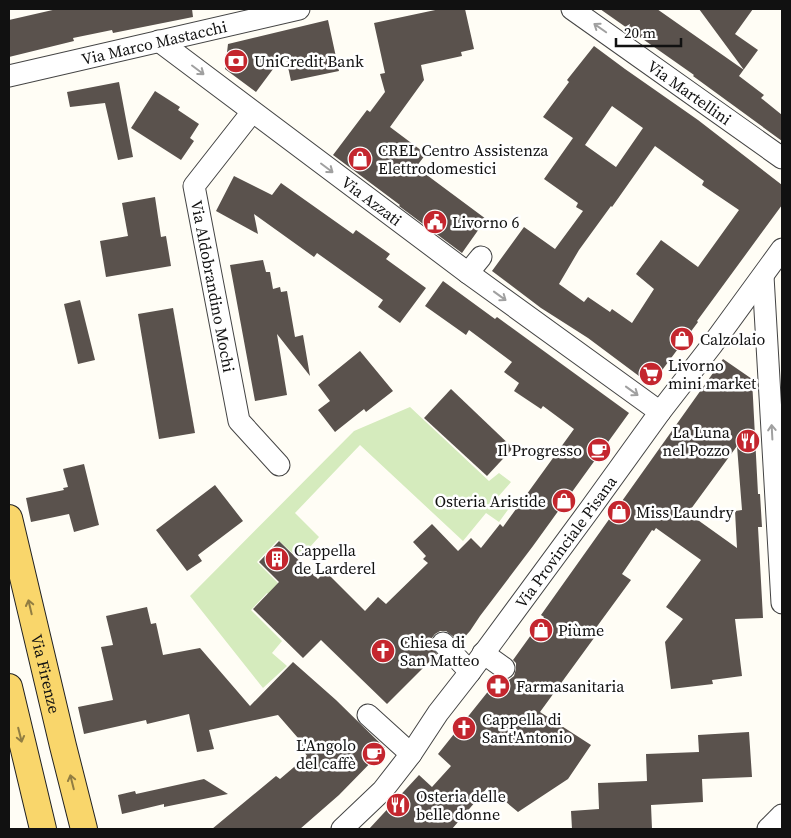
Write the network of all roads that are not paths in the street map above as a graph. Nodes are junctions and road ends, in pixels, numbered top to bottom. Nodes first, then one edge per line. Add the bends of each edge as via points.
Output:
1 (300, 9) edge
2 (572, 9) edge
3 (158, 41) junction
4 (9, 76) edge
5 (252, 112) junction
6 (782, 158) edge
7 (782, 249) edge
8 (763, 276) junction
9 (660, 412) junction
10 (278, 465) dead end
11 (9, 518) edge
12 (782, 603) edge
13 (443, 643) dead end
14 (484, 653) junction
15 (504, 668) dead end
16 (470, 672) junction
17 (9, 687) edge
18 (368, 715) dead end
19 (411, 754) junction
20 (782, 815) edge
21 (43, 829) edge
22 (84, 829) edge
23 (342, 829) edge
24 (768, 829) edge

1 - 3 street, Via Marco Mastacchi
6 -> 2 street, Via Martellini
3 - 4 street, Via Marco Mastacchi
3 -> 5 street, Via Azzati
5 -> 9 street, Via Azzati via 474,265
5 - 10 street, Via Aldobrandino Mochi via 194,186 239,421
7 - 8 street, Via Provinciale Pisana
8 - 9 street, Via Provinciale Pisana
12 -> 8 street
9 - 14 street, Via Provinciale Pisana
22 -> 11 main road, Via Firenze
13 - 16 street
14 - 15 street
14 - 16 street, Via Provinciale Pisana
16 - 19 street, Via Provinciale Pisana via 438,712
17 -> 21 main road
18 - 19 street
19 - 23 street, Via Provinciale Pisana via 383,790
20 - 24 street

